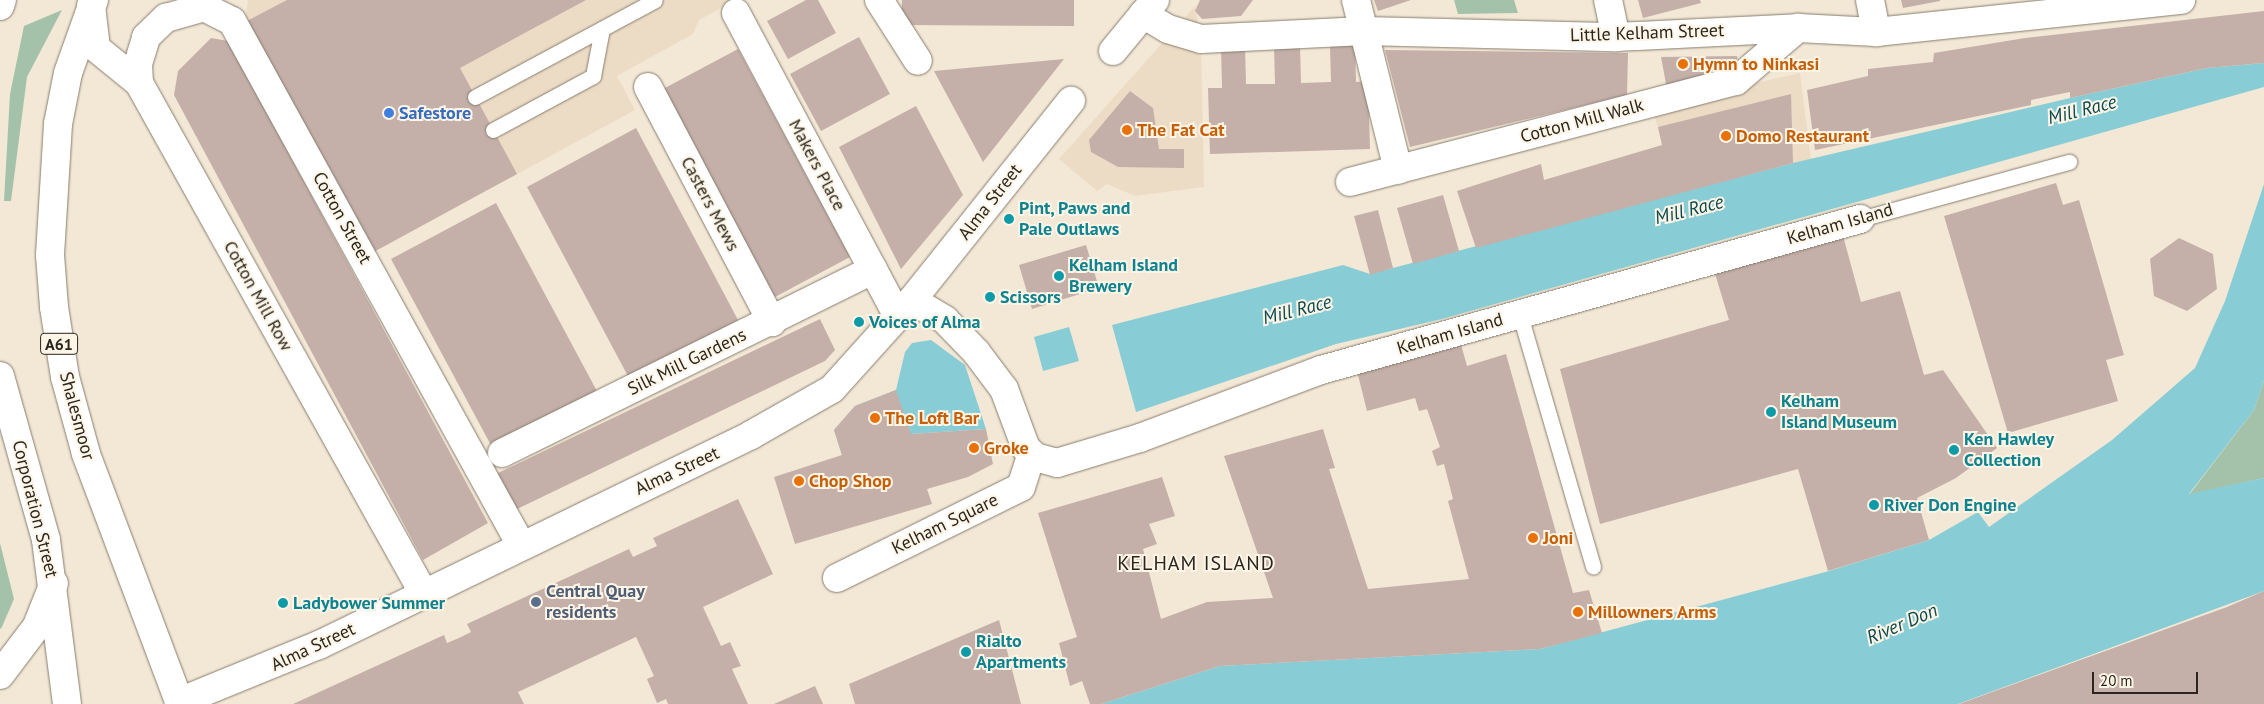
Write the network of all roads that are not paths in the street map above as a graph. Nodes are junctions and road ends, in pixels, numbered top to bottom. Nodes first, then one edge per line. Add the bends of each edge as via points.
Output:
1 (2, 0) edge
2 (655, 0) edge
3 (879, 0) edge
4 (1356, 0) edge
5 (1608, 0) edge
6 (1870, 0) edge
7 (2182, 0) edge
8 (92, 3) edge
9 (2154, 3) edge
10 (0, 6) edge
11 (1149, 7) edge
12 (736, 14) dead end
13 (1798, 28) junction
14 (602, 29) junction
15 (1364, 31) junction
16 (1876, 32) junction
17 (1616, 37) junction
18 (1113, 51) dead end
19 (918, 60) dead end
20 (139, 83) junction
21 (648, 87) dead end
22 (475, 97) dead end
23 (1071, 101) dead end
24 (493, 130) dead end
25 (2069, 162) dead end
26 (1398, 170) junction
27 (1350, 182) dead end
28 (1860, 219) joint
29 (872, 270) junction
30 (905, 308) junction
31 (1520, 315) junction
32 (772, 322) junction
33 (0, 376) edge
34 (502, 453) dead end
35 (1032, 454) junction
36 (521, 545) junction
37 (1593, 567) dead end
38 (837, 578) dead end
39 (54, 583) junction
40 (424, 594) junction
41 (3, 666) edge
42 (177, 703) edge
43 (67, 704) edge

1 - 10 main road
2 - 14 lane
3 - 19 main road
4 - 15 main road
5 - 17 main road
6 - 16 main road
7 - 9 main road, Little Kelham Street
8 - 20 main road, Cotton Mill Row via 96,48
8 - 42 main road, Shalesmoor / A61 via 68,73 58,124 50,255 58,336 86,454
9 - 16 main road, Little Kelham Street
11 - 15 main road, Little Kelham Street via 1168,29 1201,39
11 - 18 main road
12 - 29 main road, Makers Place
13 - 16 main road, Little Kelham Street
13 - 17 main road, Little Kelham Street
13 - 26 main road, Cotton Mill Walk via 1736,80
14 - 22 lane
14 - 24 lane via 593,76
15 - 17 main road, Little Kelham Street
15 - 26 main road
20 - 36 main road, Cotton Street via 138,64 146,37 166,18 204,7 214,8 232,21
20 - 40 main road, Cotton Mill Row
21 - 32 main road, Casters Mews
23 - 30 main road, Alma Street
25 - 28 lane, Kelham Island
26 - 27 main road, Cotton Mill Walk
28 - 31 main road, Kelham Island
29 - 30 main road, Makers Place
29 - 32 main road, Silk Mill Gardens
30 - 35 main road via 945,320 976,352 1004,389 1020,439
30 - 36 main road, Alma Street via 853,370 812,401 751,436
31 - 35 main road, Kelham Island via 1321,370 1068,462 1046,462
31 - 37 lane
32 - 34 main road, Silk Mill Gardens via 615,391
33 - 39 main road, Corporation Street
35 - 38 main road, Kelham Square via 1021,487
36 - 40 main road, Alma Street
39 - 41 main road via 37,626
39 - 43 main road, Corporation Street
40 - 42 main road, Alma Street via 288,660

